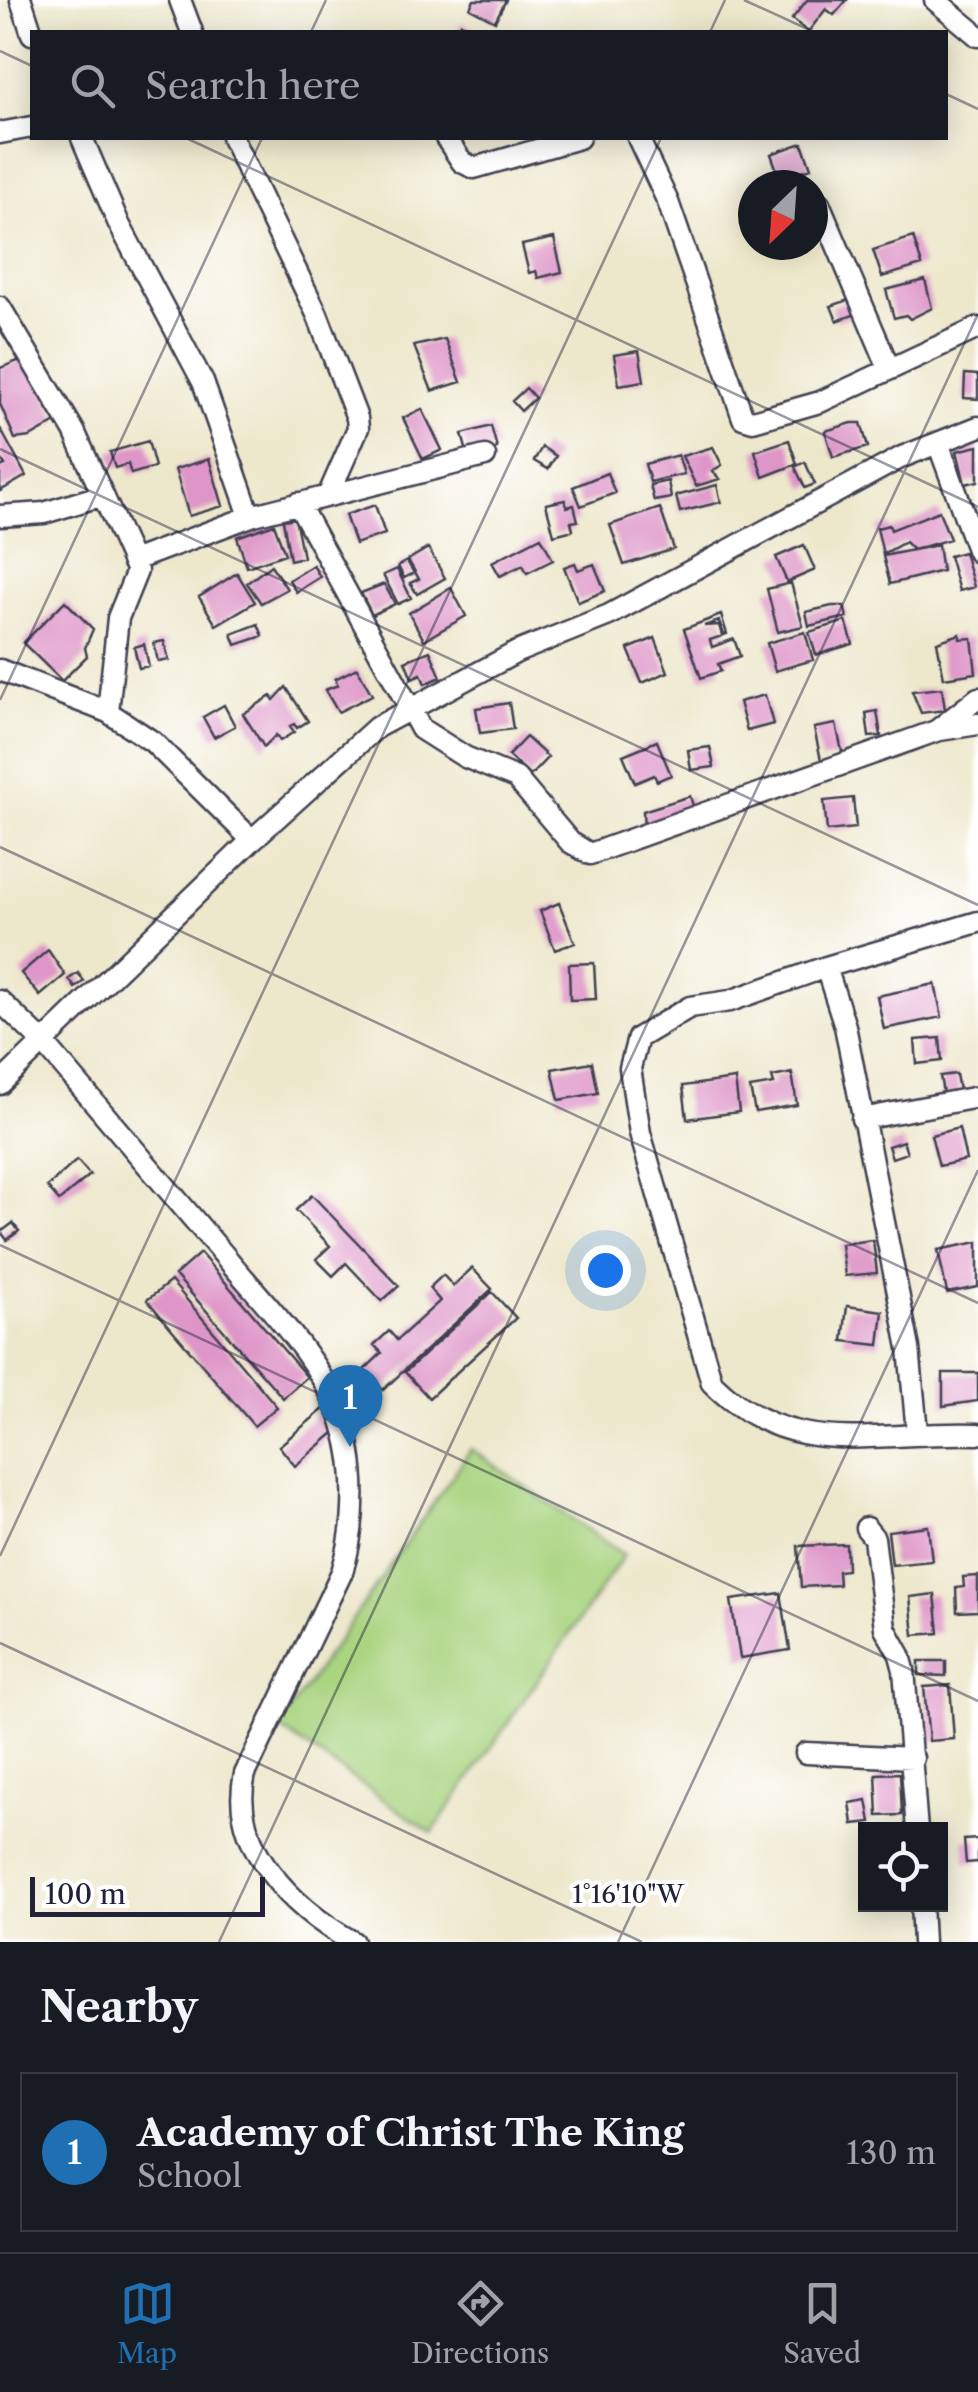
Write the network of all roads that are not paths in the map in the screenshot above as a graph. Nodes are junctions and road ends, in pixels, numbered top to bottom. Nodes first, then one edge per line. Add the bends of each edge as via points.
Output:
1 (20, 0) edge
2 (180, 0) edge
3 (935, 0) edge
4 (31, 30) edge
5 (191, 30) edge
6 (978, 36) edge
7 (30, 127) edge
8 (0, 133) edge
9 (83, 140) edge
10 (233, 140) edge
11 (447, 140) edge
12 (573, 140) edge
13 (639, 140) edge
14 (828, 224) edge
15 (0, 306) edge
16 (978, 328) edge
17 (889, 368) junction
18 (978, 427) edge
19 (938, 443) junction
20 (485, 456) dead end
21 (103, 495) junction
22 (328, 496) junction
23 (298, 504) junction
24 (0, 516) edge
25 (250, 516) junction
26 (978, 552) edge
27 (132, 561) junction
28 (0, 670) edge
29 (978, 698) edge
30 (409, 707) junction
31 (108, 712) junction
32 (978, 724) edge
33 (936, 731) junction
34 (252, 840) junction
35 (978, 922) edge
36 (826, 968) junction
37 (0, 1002) edge
38 (43, 1042) junction
39 (0, 1084) edge
40 (978, 1096) edge
41 (862, 1119) junction
42 (917, 1432) junction
43 (978, 1434) edge
44 (866, 1528) dead end
45 (806, 1754) dead end
46 (913, 1758) junction
47 (917, 1822) edge
48 (921, 1912) edge
49 (353, 1942) edge
50 (923, 1942) edge

1 - 4 street
2 - 5 street
3 - 6 street
7 - 8 street
9 - 25 street via 203,382
10 - 22 street via 318,314 358,423
11 - 12 street via 474,168
13 - 17 street via 668,202 743,418 820,402
14 - 17 street
15 - 21 street via 50,386
16 - 17 street
18 - 19 street
19 - 26 street
19 - 30 street via 609,615
20 - 22 street
21 - 24 street via 44,513
21 - 27 street
22 - 23 street
23 - 25 street
23 - 30 street
25 - 27 street
27 - 31 street via 137,571 118,618
28 - 31 street
29 - 33 street
30 - 33 street via 438,743 516,778 570,842 590,854
30 - 34 street
31 - 34 street via 153,742
32 - 33 street
34 - 38 street
35 - 36 street
36 - 41 street
36 - 42 street via 730,1001 690,1007 638,1038 630,1068 640,1133 712,1383 738,1408 812,1438
37 - 38 street
38 - 39 street
38 - 49 street via 284,1326 322,1376 342,1419 351,1542 239,1797 243,1826 259,1858 282,1886
40 - 41 street
41 - 42 street via 909,1348
42 - 43 street
44 - 46 street via 874,1538 884,1628 904,1670
45 - 46 street
46 - 47 street
48 - 50 street

